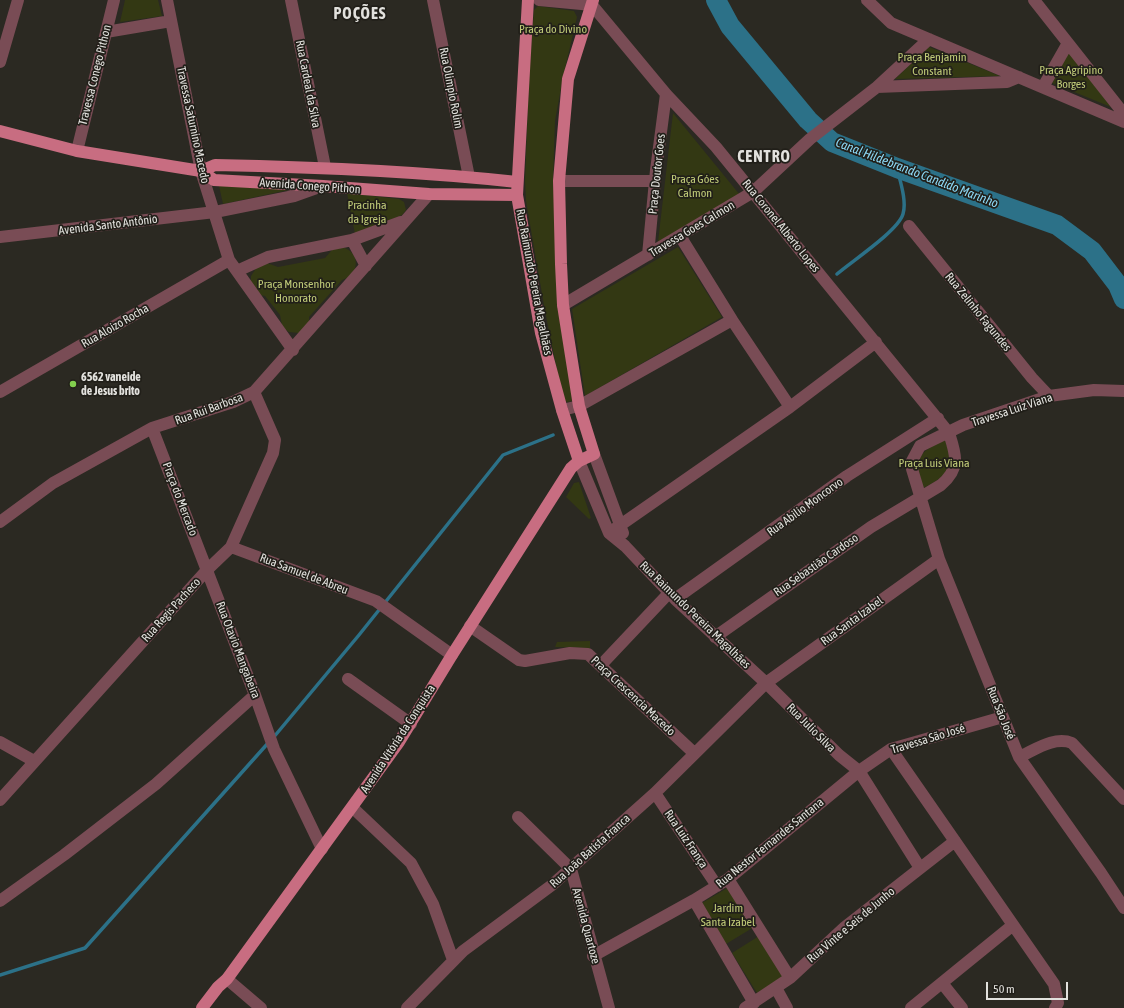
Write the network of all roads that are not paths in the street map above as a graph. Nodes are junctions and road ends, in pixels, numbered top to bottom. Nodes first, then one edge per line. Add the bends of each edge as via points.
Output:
1 (114, 0) edge
2 (167, 0) edge
3 (291, 0) edge
4 (433, 0) edge
5 (528, 0) edge
6 (538, 0) edge
7 (867, 0) edge
8 (1034, 0) edge
9 (15, 1) edge
10 (592, 3) edge
11 (171, 21) junction
12 (106, 32) junction
13 (929, 38) junction
14 (1068, 43) junction
15 (0, 62) edge
16 (1019, 77) junction
17 (877, 87) junction
18 (1043, 87) junction
19 (666, 94) junction
20 (1124, 114) edge
21 (1124, 122) edge
22 (0, 131) edge
23 (77, 151) junction
24 (325, 167) junction
25 (201, 171) junction
26 (468, 177) junction
27 (560, 181) junction
28 (517, 182) junction
29 (655, 182) junction
30 (322, 186) junction
31 (753, 192) junction
32 (428, 194) junction
33 (517, 195) junction
34 (215, 212) junction
35 (403, 222) junction
36 (909, 226) dead end
37 (680, 236) junction
38 (0, 237) edge
39 (352, 240) junction
40 (648, 255) junction
41 (229, 260) junction
42 (366, 266) junction
43 (237, 271) junction
44 (563, 305) junction
45 (732, 320) junction
46 (876, 342) junction
47 (293, 350) junction
48 (1124, 390) edge
49 (0, 392) edge
50 (254, 392) junction
51 (1049, 396) junction
52 (579, 406) junction
53 (790, 407) junction
54 (562, 410) junction
55 (938, 418) junction
56 (152, 428) junction
57 (949, 433) junction
58 (594, 454) junction
59 (579, 461) junction
60 (919, 496) junction
61 (0, 522) edge
62 (621, 526) junction
63 (609, 533) junction
64 (626, 546) junction
65 (232, 547) junction
66 (939, 559) junction
67 (207, 570) junction
68 (672, 596) junction
69 (470, 626) junction
70 (715, 637) junction
71 (452, 655) junction
72 (601, 665) junction
73 (348, 679) dead end
74 (766, 683) junction
75 (255, 694) junction
76 (1003, 718) junction
77 (411, 724) junction
78 (0, 742) edge
79 (891, 749) junction
80 (694, 753) junction
81 (1019, 757) junction
82 (34, 761) junction
83 (859, 771) junction
84 (655, 793) junction
85 (1124, 799) edge
86 (0, 800) edge
87 (353, 808) junction
88 (518, 816) dead end
89 (955, 841) junction
90 (322, 849) junction
91 (920, 868) junction
92 (571, 869) junction
93 (728, 879) junction
94 (717, 886) junction
95 (694, 900) junction
96 (0, 901) edge
97 (1124, 908) edge
98 (1013, 925) junction
99 (594, 956) junction
100 (453, 960) junction
101 (790, 978) junction
102 (227, 979) junction
103 (942, 983) junction
104 (776, 988) junction
105 (750, 1005) edge
106 (202, 1008) edge
107 (261, 1008) edge
108 (407, 1008) edge
109 (609, 1008) edge
110 (787, 1008) edge
111 (911, 1008) edge
112 (962, 1008) edge
113 (1055, 1008) edge

1 - 12 street, Travessa Conego Pithon
2 - 11 street, Travessa Saturnino Macedo
3 - 24 street, Rua Cardeal da Silva
4 - 26 street, Rua Olimpio Rolim
5 - 28 main road, Rua Raimundo Pereira Magalhães
6 - 10 street
7 - 13 street via 891,23
8 - 14 street
9 - 15 street
10 - 19 street, Rua Coronel Alberto Lopes
10 - 27 main road, Rua Raimundo Pereira Magalhães via 568,79
11 - 12 street
11 - 25 street, Travessa Saturnino Macedo
12 - 23 street, Travessa Conego Pithon
13 - 16 street
13 - 17 street
14 - 18 street
14 - 20 street
16 - 17 street via 1007,82
16 - 18 street
17 - 31 street, Travessa Goes Calmon via 810,139
18 - 21 street
19 - 29 street, Praça Doutor Goes
19 - 31 street, Rua Coronel Alberto Lopes via 716,147
22 - 23 main road, Avenida Conego Pithon
23 - 25 main road, Avenida Conego Pithon
24 - 25 main road, Avenida Conego Pithon via 215,165
24 - 26 main road, Avenida Conego Pithon
25 - 30 main road, Avenida Conego Pithon via 214,180
25 - 34 street, Travessa Saturnino Macedo
26 - 28 main road, Avenida Conego Pithon
27 - 29 street
27 - 44 main road, Rua Raimundo Pereira Magalhães
28 - 33 main road, Rua Raimundo Pereira Magalhães
29 - 40 street, Praça Doutor Goes
30 - 32 main road, Avenida Conego Pithon
30 - 34 street, Avenida Santo Antônio via 294,196
31 - 37 street, Travessa Goes Calmon
31 - 46 street, Rua Coronel Alberto Lopes
32 - 33 main road, Avenida Conego Pithon
32 - 35 street, Rua Rui Barbosa
33 - 54 main road, Rua Raimundo Pereira Magalhães via 541,333
34 - 38 street, Avenida Santo Antônio
34 - 41 street, Travessa Saturnino Macedo
35 - 39 street
35 - 42 street, Rua Rui Barbosa
36 - 51 street, Rua Zelinho Fagundes
37 - 40 street, Travessa Goes Calmon
37 - 45 street
39 - 42 street
39 - 43 street via 268,257
40 - 44 street, Travessa Goes Calmon
41 - 43 street, Travessa Saturnino Macedo
41 - 49 street, Rua Aloizo Rocha
42 - 47 street, Rua Rui Barbosa
43 - 47 street, Travessa Saturnino Macedo
44 - 52 main road, Rua Raimundo Pereira Magalhães
45 - 52 street
45 - 53 street
46 - 53 street
46 - 55 street, Rua Coronel Alberto Lopes
47 - 50 street, Rua Rui Barbosa
48 - 51 street, Travessa Luiz Viana via 1094,390
50 - 56 street, Rua Rui Barbosa via 232,402
50 - 65 street, Rua Regis Pacheco via 275,440 273,453
51 - 57 street, Travessa Luiz Viana via 963,425
52 - 54 street
52 - 58 main road, Rua Raimundo Pereira Magalhães
53 - 62 street
54 - 59 main road, Rua Raimundo Pereira Magalhães
55 - 57 street, Rua Coronel Alberto Lopes
55 - 68 street, Rua Abilio Moncorvo
56 - 61 street, Rua Rui Barbosa via 53,483
56 - 67 street, Praça do Mercado
57 - 60 street via 955,450 954,470 941,485
57 - 60 street, Travessa Luiz Viana via 928,442 915,453 912,469
58 - 59 main road
58 - 62 street, Rua Raimundo Pereira Magalhães
59 - 63 street, Rua Raimundo Pereira Magalhães
59 - 69 main road, Avenida Vitória da Conquista via 571,468
60 - 66 street, Rua São José
60 - 70 street, Rua Sebastião Cardoso
62 - 63 street
62 - 64 street, Rua Raimundo Pereira Magalhães
63 - 64 street, Rua Raimundo Pereira Magalhães
64 - 68 street, Rua Raimundo Pereira Magalhães
65 - 67 street, Rua Regis Pacheco
65 - 71 street, Rua Samuel de Abreu via 376,601
66 - 74 street, Rua Santa Izabel
66 - 76 street, Rua São José
67 - 75 street, Rua Otavio Mangabeira
67 - 82 street, Rua Regis Pacheco
68 - 70 street, Rua Raimundo Pereira Magalhães
68 - 72 street, Rua Abilio Moncorvo
69 - 71 main road, Avenida Vitória da Conquista
69 - 72 street, Praça Crescencia Macedo via 519,660 580,653 588,654
70 - 74 street, Rua Raimundo Pereira Magalhães
71 - 77 main road, Avenida Vitória da Conquista
72 - 80 street, Praça Crescencia Macedo
73 - 77 street
74 - 80 street, Rua João Batista Franca
74 - 83 street, Rua Julio Silva via 838,756
75 - 90 street, Rua Otavio Mangabeira via 274,749
75 - 96 street via 156,784
76 - 79 street, Travessa São José
76 - 81 street, Rua São José
77 - 87 main road, Avenida Vitória da Conquista
78 - 82 street
79 - 83 street, Travessa São José
79 - 89 street
80 - 84 street, Rua João Batista Franca
81 - 85 street via 1055,741 1072,742
81 - 97 street, Rua São José
82 - 86 street, Rua Regis Pacheco
83 - 91 street
83 - 93 street, Rua Nestor Fernandes Santana
84 - 92 street, Rua João Batista Franca
84 - 94 street, Rua Luiz França
87 - 90 main road, Avenida Vitória da Conquista
87 - 100 street via 411,863 433,904
88 - 92 street
89 - 91 street, Rua Vinte e Seis de Junho
89 - 98 street
90 - 102 main road, Avenida Vitória da Conquista
91 - 101 street, Rua Vinte e Seis de Junho via 845,927
92 - 99 street, Avenida Quartoze
92 - 100 street, Rua João Batista Franca
93 - 94 street, Rua Nestor Fernandes Santana
93 - 101 street
94 - 95 street, Rua Nestor Fernandes Santana
95 - 99 street, Rua Nestor Fernandes Santana
95 - 105 street
98 - 103 street
98 - 113 street via 1054,984 1058,1003
99 - 109 street, Avenida Quartoze
100 - 108 street, Rua João Batista Franca
101 - 104 street, Rua Vinte e Seis de Junho
102 - 106 main road, Avenida Vitória da Conquista
102 - 107 street
103 - 111 street
103 - 112 street
104 - 105 street, Rua Vinte e Seis de Junho
104 - 110 street

